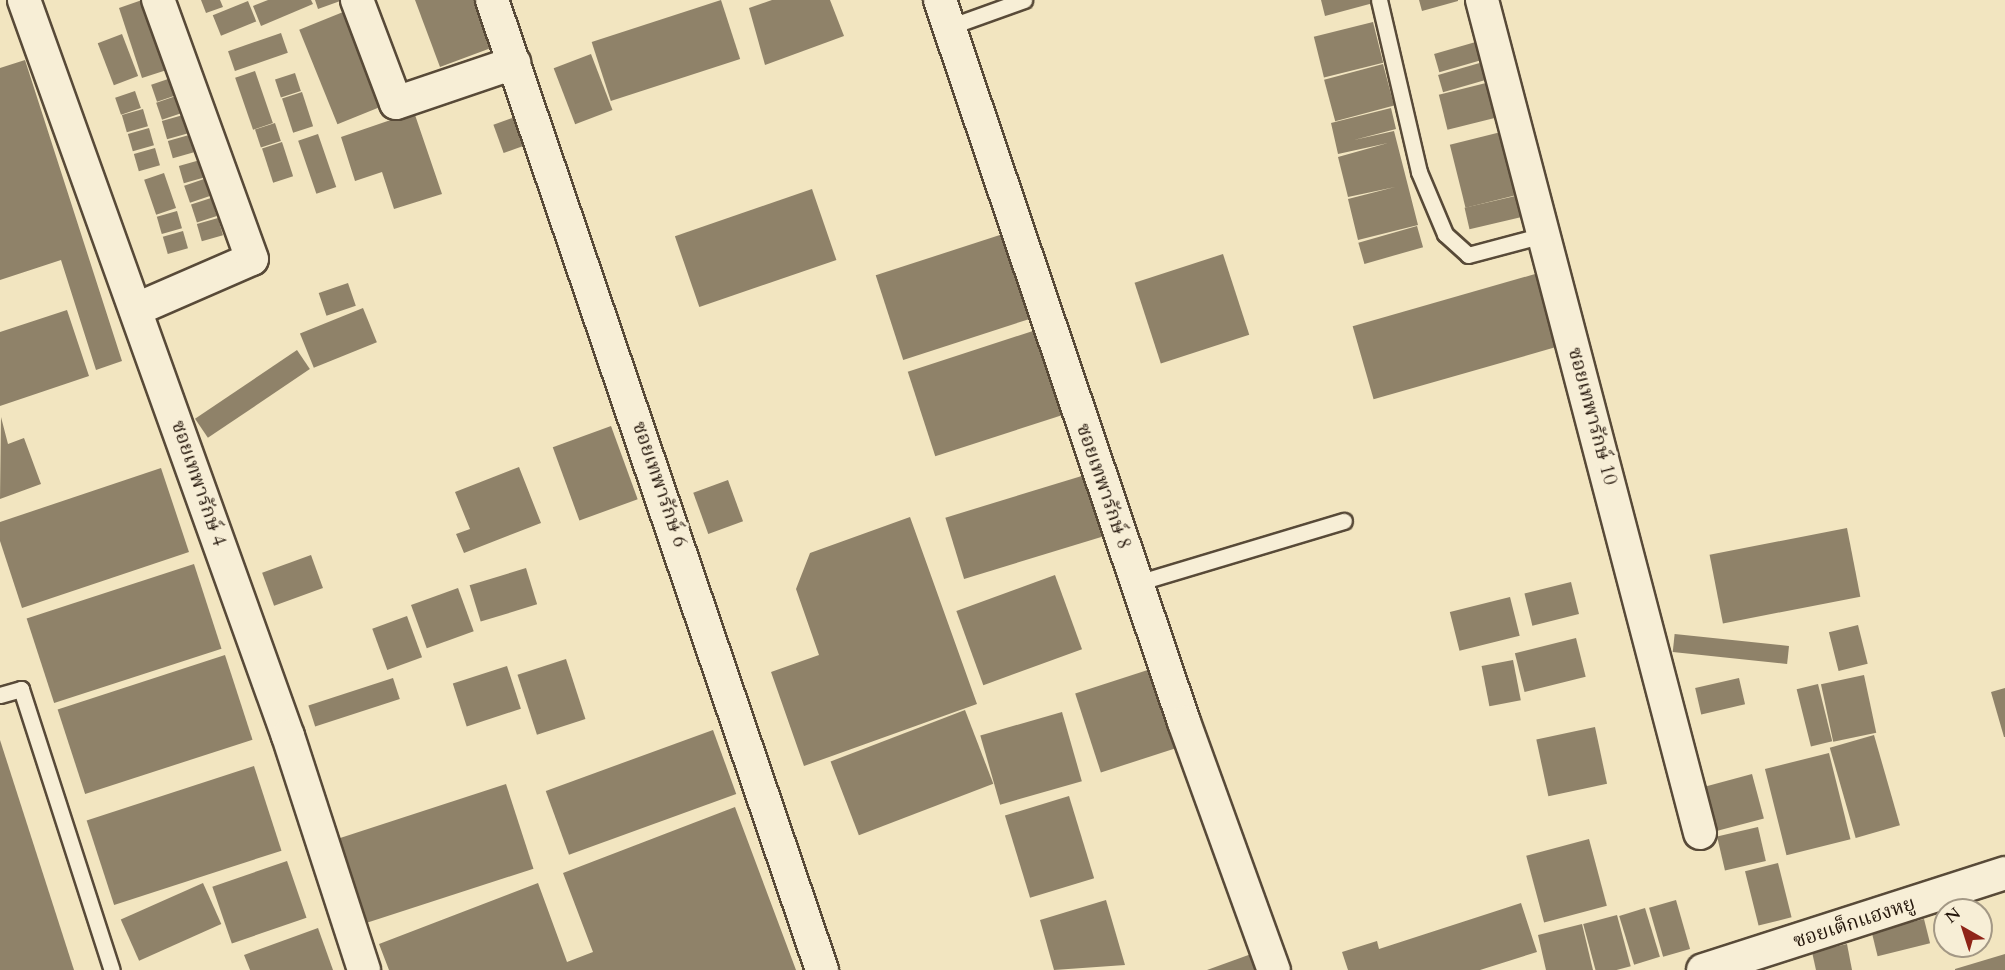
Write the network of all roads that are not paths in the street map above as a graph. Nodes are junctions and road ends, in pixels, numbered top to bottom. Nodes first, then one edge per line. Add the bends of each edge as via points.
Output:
1 (24, 0) edge
2 (158, 0) edge
3 (357, 0) edge
4 (492, 0) edge
5 (1024, 0) edge
6 (1379, 0) edge
7 (1482, 0) edge
8 (944, 13) edge
9 (514, 63) junction
10 (1543, 235) junction
11 (137, 309) junction
12 (1344, 520) dead end
13 (1137, 583) junction
14 (0, 695) edge
15 (1700, 833) dead end
16 (2005, 873) edge
17 (1721, 967) edge
18 (112, 970) edge
19 (364, 970) edge
20 (822, 970) edge
21 (1274, 970) edge

1 - 11 street, ซอยเทพารักษ์ 4
2 - 11 street via 252,260
3 - 9 street via 396,103
4 - 9 street, ซอยเทพารักษ์ 6
5 - 8 lane
6 - 10 lane via 1419,172 1444,234 1468,255
7 - 10 street, ซอยเทพารักษ์ 10
8 - 13 street, ซอยเทพารักษ์ 8
9 - 20 street, ซอยเทพารักษ์ 6
10 - 15 street, ซอยเทพารักษ์ 10
11 - 19 street, ซอยเทพารักษ์ 4 via 288,736
12 - 13 lane
13 - 21 street, ซอยเทพารักษ์ 8
14 - 18 lane via 21,689
16 - 17 street, ซอยเต็กแฮงหยู

